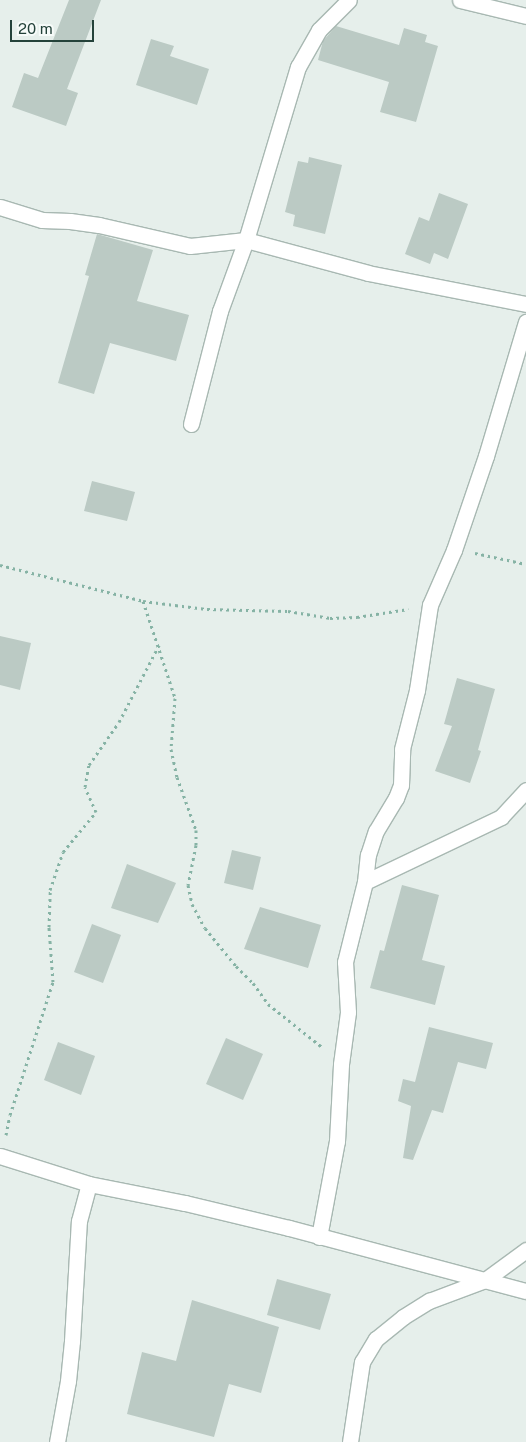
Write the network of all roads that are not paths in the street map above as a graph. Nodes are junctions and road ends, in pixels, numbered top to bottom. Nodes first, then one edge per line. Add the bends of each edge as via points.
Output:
1 (350, 0) edge
2 (460, 0) edge
3 (526, 16) edge
4 (0, 207) edge
5 (246, 240) junction
6 (526, 304) edge
7 (526, 322) edge
8 (191, 424) dead end
9 (526, 790) edge
10 (365, 882) junction
11 (1, 1156) edge
12 (88, 1184) junction
13 (319, 1237) junction
14 (526, 1250) edge
15 (485, 1280) junction
16 (526, 1291) edge
17 (56, 1442) edge
18 (350, 1442) edge

1 - 5 street via 319,30 298,67
2 - 3 street
4 - 5 street via 42,220 99,225 190,246
5 - 6 street via 368,273
5 - 8 street via 220,310
7 - 10 street via 486,456 454,550 430,605 417,690 402,749 401,785 376,830 368,855
9 - 10 street via 501,816
10 - 13 street via 345,962 348,1012 341,1064 337,1141
11 - 12 street
12 - 13 street via 185,1203
12 - 17 street via 79,1221 68,1373
13 - 15 street
14 - 15 street
15 - 16 street
15 - 18 street via 429,1301 376,1339 362,1362

